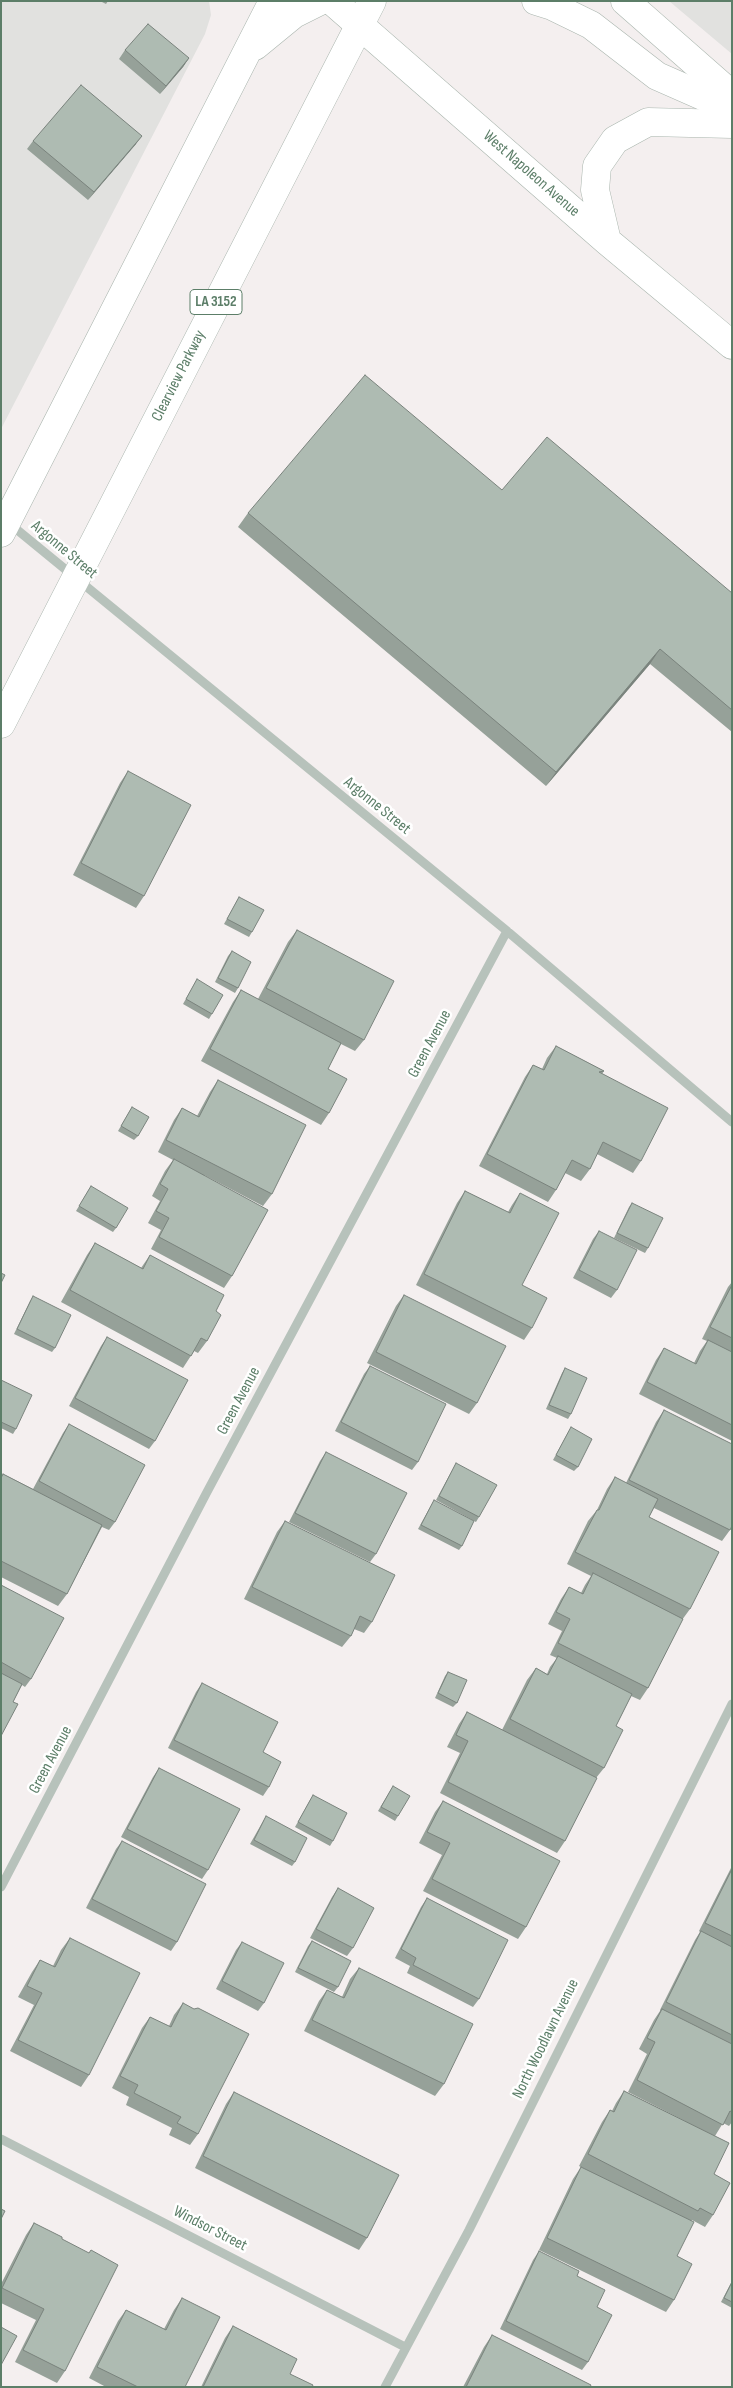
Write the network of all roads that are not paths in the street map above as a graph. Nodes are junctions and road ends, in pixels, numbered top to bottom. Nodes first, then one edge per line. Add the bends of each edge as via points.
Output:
1 (273, 1) edge
2 (320, 1) edge
3 (332, 1) edge
4 (536, 1) edge
5 (625, 1) edge
6 (366, 13) edge
7 (248, 51) junction
8 (732, 95) edge
9 (732, 109) edge
10 (732, 124) edge
11 (607, 241) junction
12 (732, 345) edge
13 (3, 524) edge
14 (76, 580) junction
15 (1, 724) edge
16 (507, 931) junction
17 (732, 1122) edge
18 (732, 1704) edge
19 (1, 1887) edge
20 (1, 2139) edge
21 (404, 2347) junction
22 (385, 2387) edge

1 - 7 main road
2 - 7 main road via 294,14
3 - 6 main road, West Napoleon Avenue
4 - 9 main road via 591,25 657,76
5 - 8 main road
6 - 11 main road, West Napoleon Avenue
6 - 14 main road, Clearview Parkway / LA 3152
7 - 13 main road
10 - 11 main road via 648,122 615,140 597,166 595,190
11 - 12 main road, West Napoleon Avenue
13 - 14 street, Argonne Street
14 - 15 main road, Clearview Parkway / LA 3152
14 - 16 street, Argonne Street
16 - 17 street, Argonne Street
16 - 19 street, Green Avenue via 207,1492
18 - 21 street, North Woodlawn Avenue via 469,2230
20 - 21 street, Windsor Street
21 - 22 street, North Woodlawn Avenue

